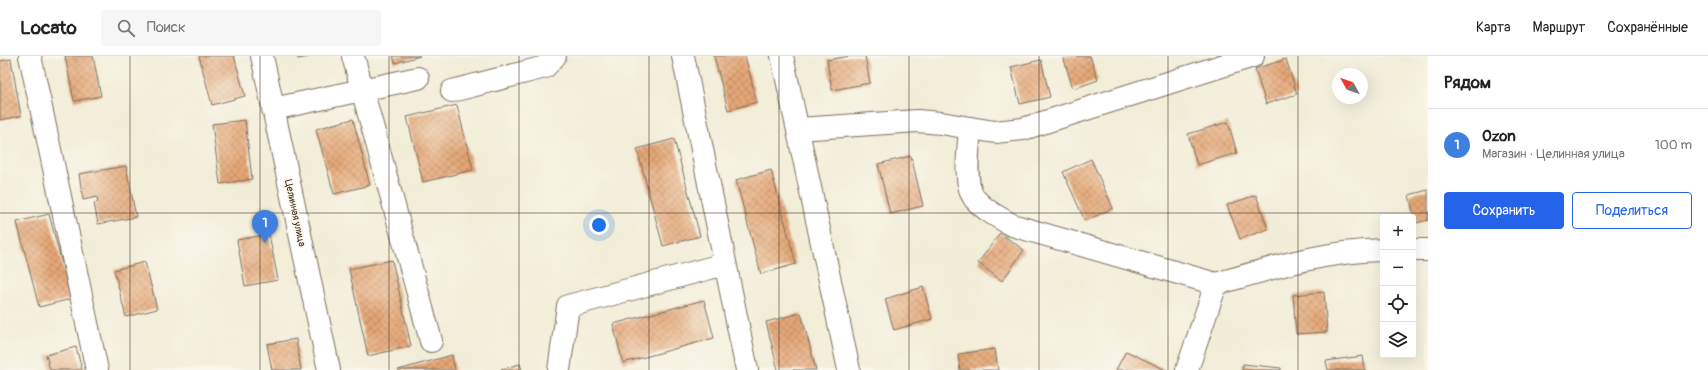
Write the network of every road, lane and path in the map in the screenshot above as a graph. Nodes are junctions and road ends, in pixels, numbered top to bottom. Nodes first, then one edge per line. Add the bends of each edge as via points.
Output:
1 (30, 56) edge
2 (262, 56) edge
3 (354, 56) edge
4 (555, 56) edge
5 (683, 56) edge
6 (782, 56) edge
7 (1253, 56) edge
8 (418, 78) dead end
9 (363, 90) junction
10 (452, 91) dead end
11 (273, 109) junction
12 (970, 128) junction
13 (798, 129) junction
14 (1380, 250) edge
15 (1416, 250) edge
16 (1428, 250) edge
17 (725, 264) junction
18 (1216, 284) junction
19 (431, 341) dead end
20 (97, 370) edge
21 (329, 370) edge
22 (559, 370) edge
23 (747, 370) edge
24 (849, 370) edge
25 (1187, 370) edge

1 - 20 street
2 - 11 street, Целинная улица
3 - 9 street
4 - 10 street via 545,67
5 - 17 street
6 - 13 street
7 - 12 street via 1023,129 995,132
8 - 9 street
9 - 11 street
9 - 19 street
11 - 21 street, Целинная улица
12 - 13 street via 917,121
12 - 18 street via 967,176 974,197 989,212 1012,225
13 - 24 street
14 - 18 street via 1321,256
15 - 16 street
17 - 22 street via 568,306
17 - 23 street
18 - 25 street

